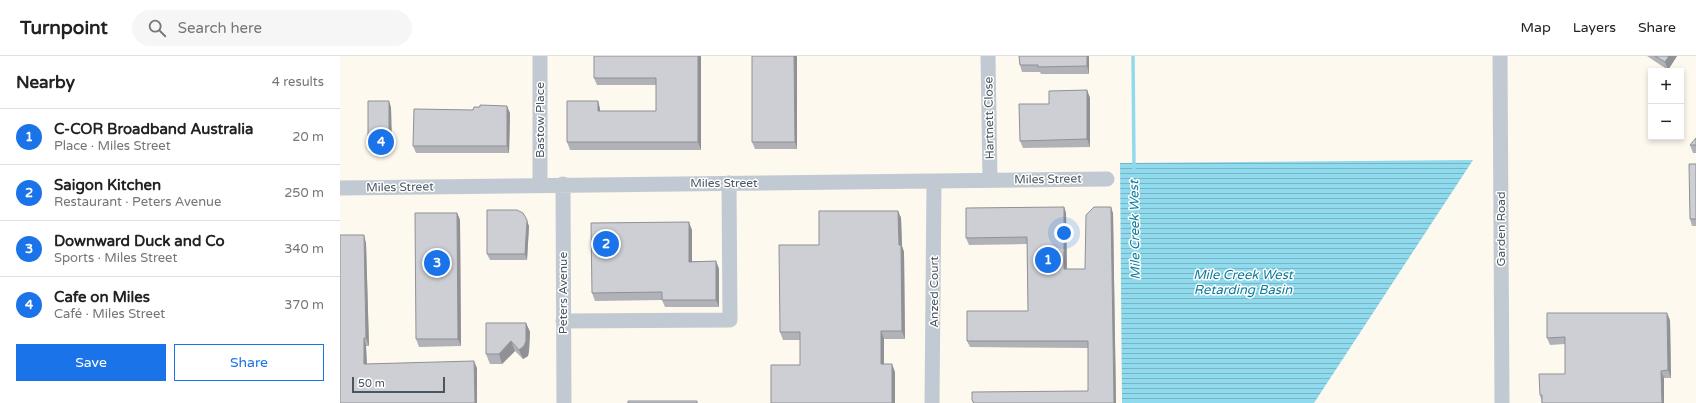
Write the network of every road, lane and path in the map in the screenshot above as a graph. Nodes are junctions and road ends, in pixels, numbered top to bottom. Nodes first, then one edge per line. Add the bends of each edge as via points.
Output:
1 (540, 56) edge
2 (988, 56) edge
3 (1500, 56) edge
4 (1107, 179) dead end
5 (990, 180) junction
6 (934, 181) junction
7 (729, 183) junction
8 (563, 184) junction
9 (540, 185) junction
10 (340, 188) edge
11 (563, 321) junction
12 (564, 403) edge
13 (932, 403) edge
14 (1502, 403) edge

1 - 9 street, Bastow Place
2 - 5 street, Hartnett Close
3 - 14 street, Garden Road
4 - 5 street, Miles Street
5 - 6 street, Miles Street
6 - 7 street, Miles Street
6 - 13 street, Anzed Court
7 - 8 street, Miles Street
7 - 11 street via 730,320
8 - 9 street, Miles Street
8 - 11 street, Peters Avenue
9 - 10 street, Miles Street
11 - 12 street, Peters Avenue

